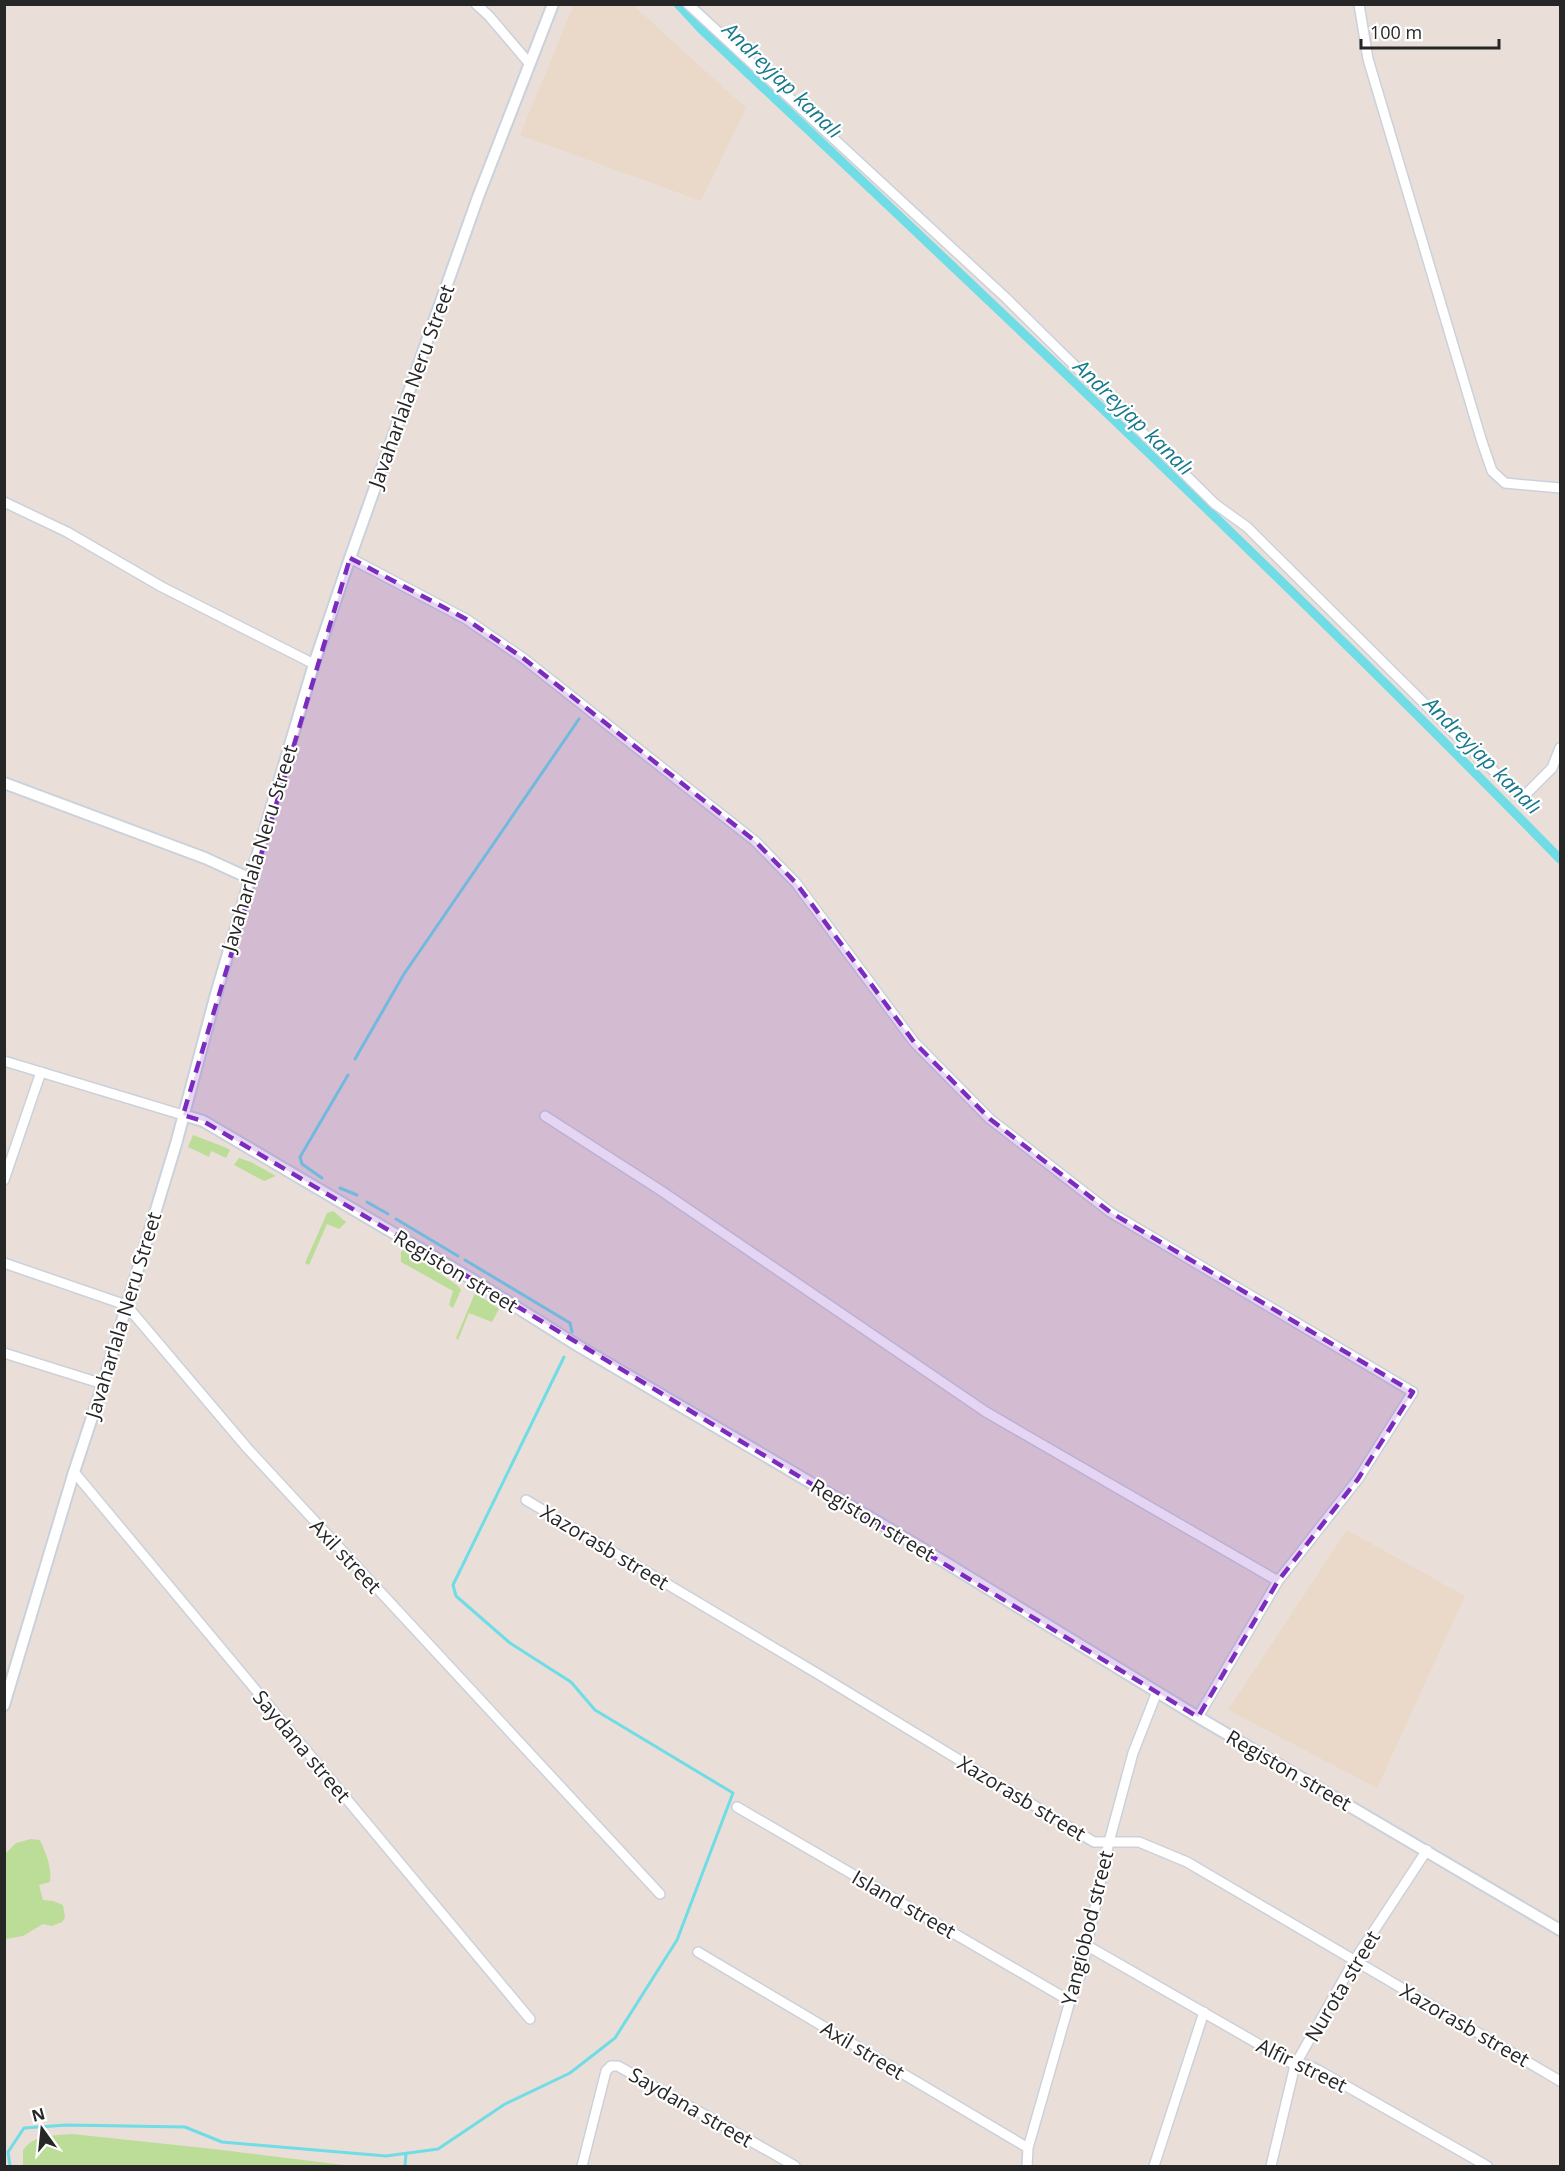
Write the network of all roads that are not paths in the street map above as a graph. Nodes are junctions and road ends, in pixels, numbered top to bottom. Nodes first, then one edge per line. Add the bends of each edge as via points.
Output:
1 (476, 4) edge
2 (553, 4) edge
3 (688, 4) edge
4 (1359, 4) edge
5 (529, 63) junction
6 (1560, 488) edge
7 (4, 502) edge
8 (350, 558) junction
9 (314, 664) junction
10 (1560, 748) edge
11 (4, 783) edge
12 (251, 879) junction
13 (4, 1061) edge
14 (41, 1072) junction
15 (183, 1115) junction
16 (545, 1116) dead end
17 (4, 1180) edge
18 (4, 1263) edge
19 (126, 1305) junction
20 (4, 1353) edge
21 (103, 1384) junction
22 (74, 1472) junction
23 (526, 1500) dead end
24 (1278, 1581) junction
25 (1157, 1692) junction
26 (4, 1705) edge
27 (1198, 1717) junction
28 (737, 1807) dead end
29 (1109, 1842) junction
30 (1427, 1850) junction
31 (660, 1894) dead end
32 (1560, 1930) edge
33 (1086, 1945) junction
34 (698, 1952) dead end
35 (1354, 1961) junction
36 (1070, 2001) junction
37 (1204, 2012) junction
38 (530, 2019) dead end
39 (1295, 2065) junction
40 (1560, 2081) edge
41 (1028, 2148) junction
42 (582, 2166) edge
43 (795, 2166) edge
44 (1027, 2166) edge
45 (1155, 2166) edge
46 (1271, 2166) edge
47 (1487, 2166) edge

1 - 5 street
2 - 5 street, Javaharlala Neru Street
3 - 10 street via 1006,298 1215,504 1247,526 1522,798 1552,768
4 - 6 street via 1368,59 1492,471 1505,483
5 - 8 street, Javaharlala Neru Street
7 - 9 street via 67,532 162,588
8 - 9 street, Javaharlala Neru Street
8 - 24 street via 466,619 523,658 755,841 796,883 914,1042 990,1119 1110,1212 1413,1392 1358,1479
9 - 12 street, Javaharlala Neru Street
11 - 12 street
12 - 15 street, Javaharlala Neru Street
13 - 14 street
14 - 15 street
14 - 17 street
15 - 19 street, Javaharlala Neru Street
15 - 25 street, Registon street via 203,1121 450,1266
16 - 24 street via 986,1412
18 - 19 street
19 - 21 street, Javaharlala Neru Street
19 - 31 street, Axil street via 248,1449
20 - 21 street
21 - 22 street, Javaharlala Neru Street
22 - 26 street, Javaharlala Neru Street
22 - 38 street, Saydana street
23 - 29 street, Xazorasb street via 1094,1842
24 - 27 street
25 - 27 street, Registon street
25 - 29 street, Yangiobod street via 1133,1753
27 - 30 street, Registon street
28 - 36 street, Island street
29 - 33 street, Yangiobod street
29 - 35 street, Xazorasb street via 1139,1842 1187,1862
30 - 32 street, Registon street
30 - 35 street, Nurota street
33 - 36 street, Yangiobod street
33 - 37 street, Alfir street
34 - 41 street, Axil street
35 - 39 street, Nurota street
35 - 40 street, Xazorasb street
36 - 41 street, Yangiobod street
37 - 39 street, Alfir street
37 - 45 street
39 - 46 street, Nurota street
39 - 47 street, Alfir street via 1318,2070
41 - 44 street, Yangiobod street
42 - 43 street, Saydana street via 606,2072 611,2066 618,2066

